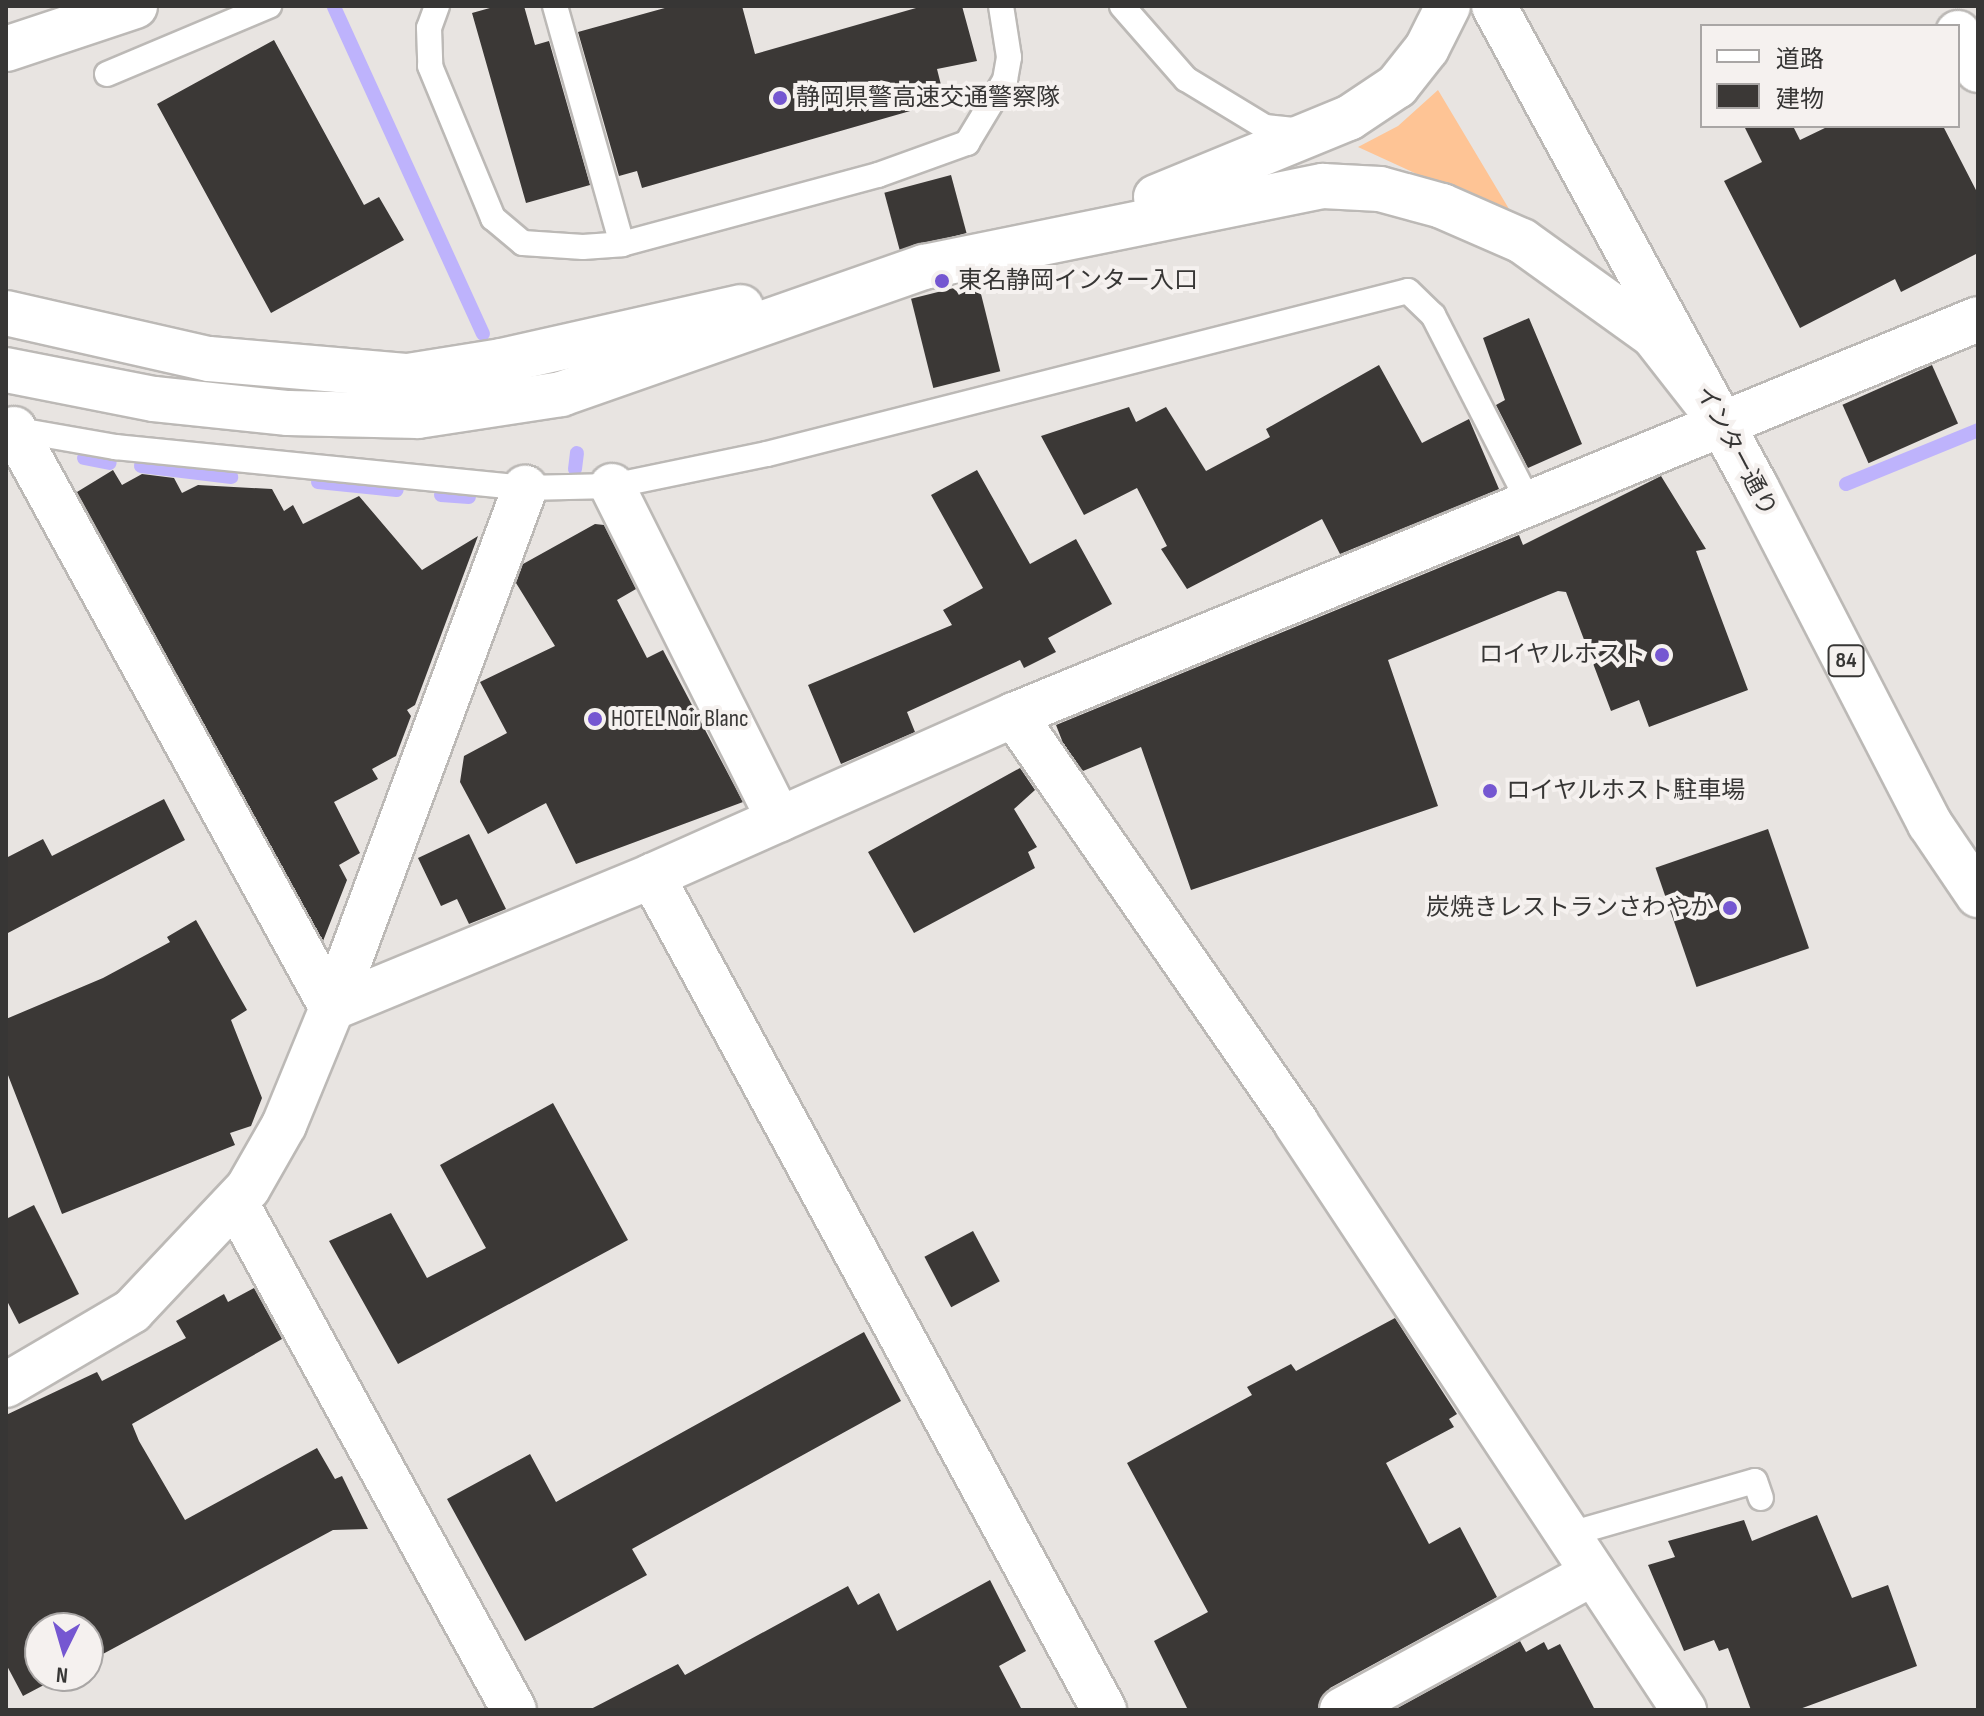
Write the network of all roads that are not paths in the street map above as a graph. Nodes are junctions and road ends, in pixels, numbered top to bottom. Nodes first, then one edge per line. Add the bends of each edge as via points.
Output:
1 (135, 6) edge
2 (269, 6) edge
3 (437, 6) edge
4 (555, 6) edge
5 (1001, 6) edge
6 (1122, 6) edge
7 (1448, 6) edge
8 (1494, 6) edge
9 (1943, 6) edge
10 (1953, 24) edge
11 (1960, 37) edge
12 (6, 49) edge
13 (1978, 70) edge
14 (107, 74) dead end
15 (1311, 133) junction
16 (1053, 239) junction
17 (622, 244) junction
18 (866, 285) junction
19 (6, 313) edge
20 (1978, 319) edge
21 (6, 370) edge
22 (1721, 422) junction
23 (10, 428) edge
24 (612, 486) junction
25 (525, 488) junction
26 (1528, 501) junction
27 (1014, 715) junction
28 (779, 819) junction
29 (652, 876) junction
30 (1978, 895) edge
31 (332, 1008) junction
32 (236, 1203) junction
33 (6, 1385) edge
34 (1761, 1498) dead end
35 (1570, 1534) junction
36 (1593, 1573) junction
37 (514, 1710) edge
38 (1104, 1710) edge
39 (1342, 1710) edge
40 (1684, 1710) edge

1 - 12 main road
2 - 14 lane
3 - 17 lane via 429,28 430,66 493,218 523,243
4 - 17 lane
5 - 17 lane via 1009,57 1005,80 967,143 935,159
6 - 15 lane via 1161,57 1221,103 1265,127
7 - 15 main road via 1427,48 1397,86 1349,118
8 - 22 main road, インター通り / 84
9 - 10 main road
11 - 13 main road
15 - 16 main road
16 - 18 main road
16 - 22 main road via 1271,192 1323,186 1380,189 1442,206 1522,241 1602,294 1653,335
18 - 19 main road via 408,376 209,359
18 - 21 main road via 561,394 418,416 288,413 154,399
20 - 22 main road
22 - 26 main road
22 - 30 main road, インター通り / 84 via 1930,824
23 - 25 lane via 115,447
23 - 31 main road
24 - 25 lane
24 - 26 lane via 1136,363 1399,290 1423,300 1433,315
24 - 28 main road
25 - 31 main road
26 - 27 main road via 1339,586
27 - 28 main road
27 - 35 main road
28 - 29 main road
29 - 31 main road
29 - 38 main road
31 - 32 main road via 284,1125
32 - 33 main road via 132,1311
32 - 37 main road
34 - 35 lane via 1755,1481
35 - 36 main road
36 - 39 main road
36 - 40 main road

